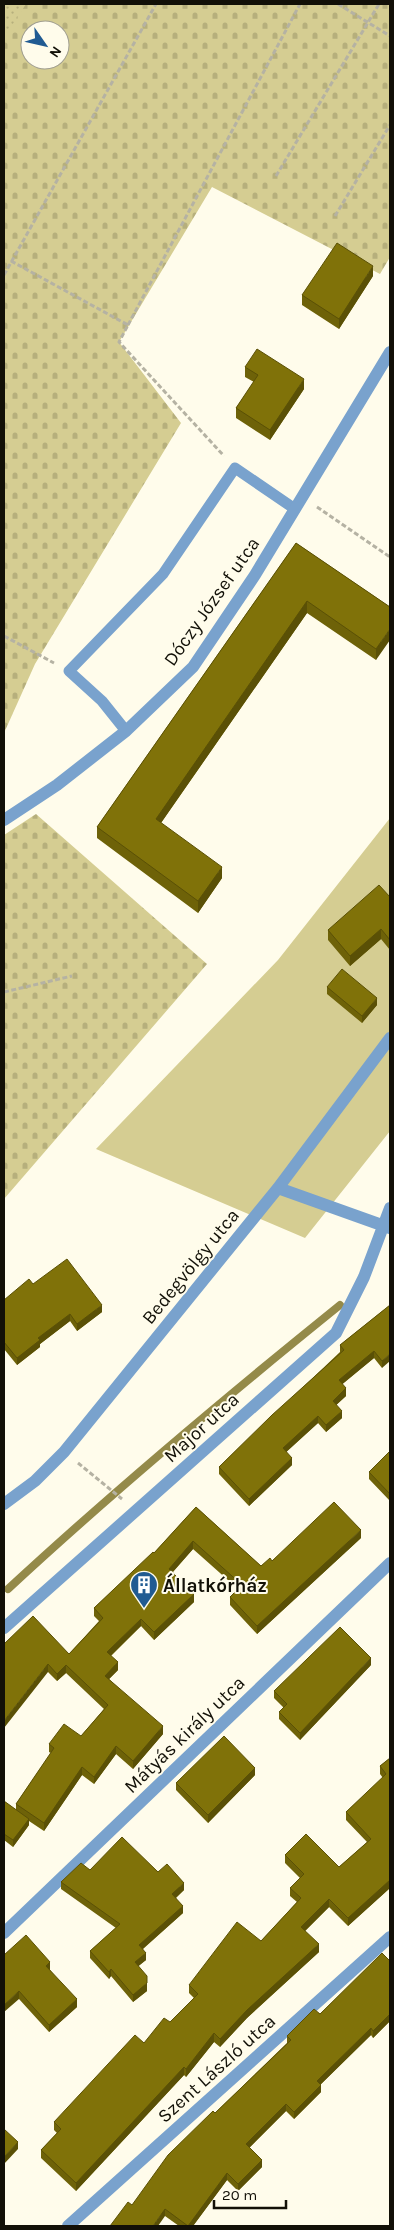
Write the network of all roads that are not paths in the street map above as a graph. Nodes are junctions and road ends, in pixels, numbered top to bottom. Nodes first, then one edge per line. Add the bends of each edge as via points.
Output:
1 (390, 352) edge
2 (295, 509) junction
3 (126, 731) junction
4 (4, 820) edge
5 (390, 1038) edge
6 (278, 1188) junction
7 (390, 1208) edge
8 (386, 1226) edge
9 (4, 1504) edge
10 (390, 1563) edge
11 (4, 1628) edge
12 (4, 1933) edge
13 (390, 1938) edge
14 (68, 2226) edge

1 - 2 street, Dóczy József utca
2 - 3 street, Dóczy József utca via 256,575 193,666
2 - 3 lane via 235,468 163,574 69,671 102,701
3 - 4 street, Dóczy József utca via 57,785
5 - 6 street, Bedegvölgy utca
6 - 8 street
6 - 9 street, Bedegvölgy utca via 64,1452 35,1481
7 - 8 street, Major utca
8 - 11 street, Major utca via 336,1333
10 - 12 street, Mátyás király utca
13 - 14 street, Szent László utca

